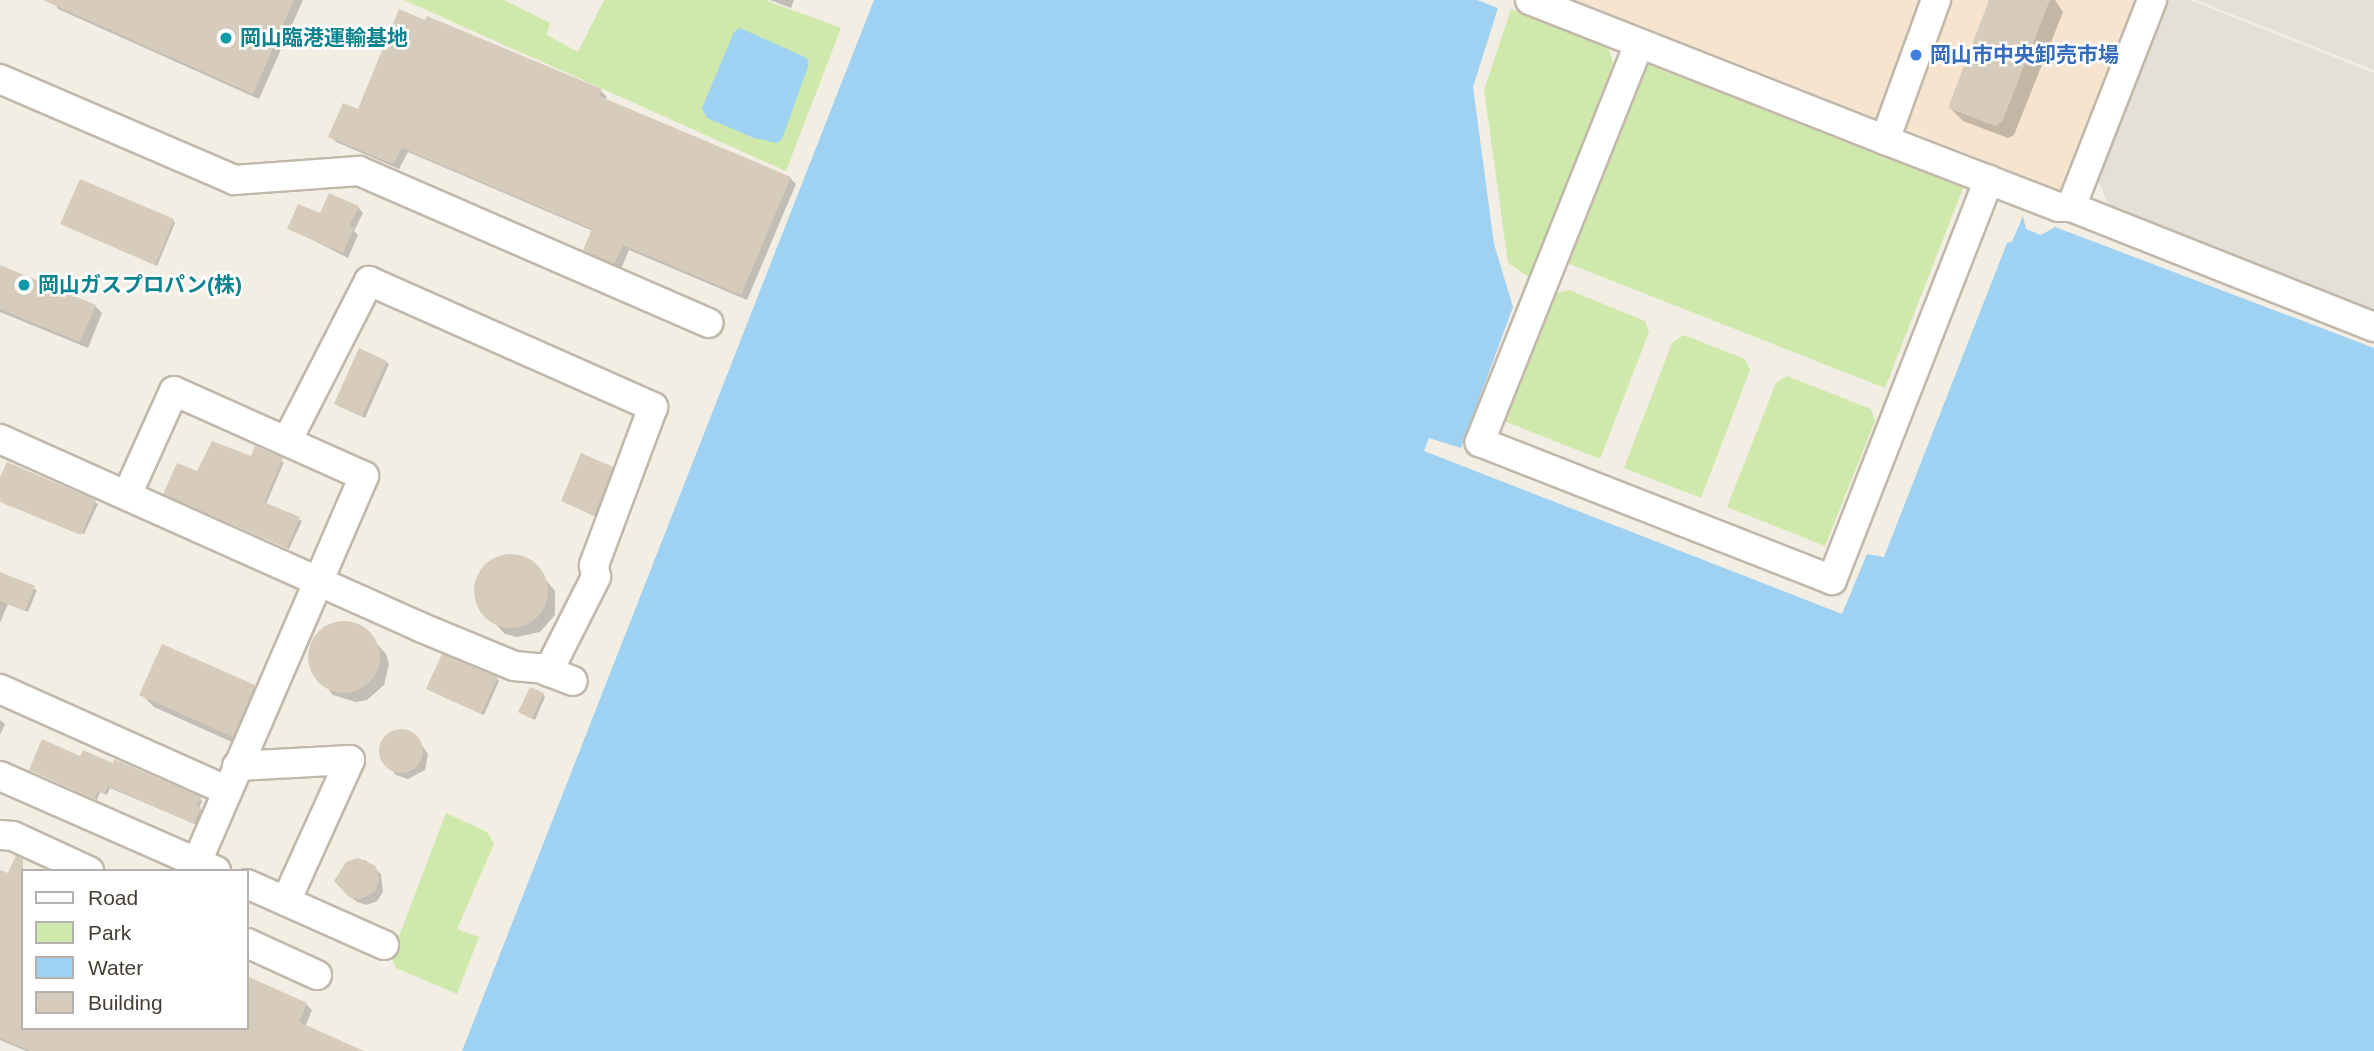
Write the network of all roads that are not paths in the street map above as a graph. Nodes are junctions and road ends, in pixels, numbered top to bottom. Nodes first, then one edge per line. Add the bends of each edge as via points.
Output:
1 (1530, 0) edge
2 (1936, 0) edge
3 (2152, 0) edge
4 (1639, 44) junction
5 (0, 79) edge
6 (1885, 140) junction
7 (1989, 180) junction
8 (2071, 207) junction
9 (708, 323) dead end
10 (2374, 327) edge
11 (0, 439) edge
12 (286, 441) junction
13 (127, 495) junction
14 (319, 579) junction
15 (0, 689) edge
16 (0, 776) edge
17 (231, 778) junction
18 (0, 835) edge
19 (206, 867) edge
20 (85, 869) edge
21 (248, 884) edge
22 (286, 901) junction
23 (248, 943) edge
24 (384, 944) dead end
25 (317, 975) dead end

1 - 4 street
2 - 6 street
3 - 8 street
4 - 6 street
4 - 7 street via 1480,442 1756,551 1832,580
5 - 9 street via 234,180 359,171
6 - 7 street
7 - 8 street via 2059,207
8 - 10 street
11 - 13 street
12 - 13 street via 174,391
12 - 14 street via 364,476
12 - 14 street via 369,282 653,407 594,565 596,577 561,676 514,666
13 - 14 street
14 - 17 street
15 - 17 street
16 - 19 street
17 - 19 street
17 - 22 street via 350,761
18 - 20 street via 13,836
21 - 22 street
22 - 24 street
23 - 25 street

